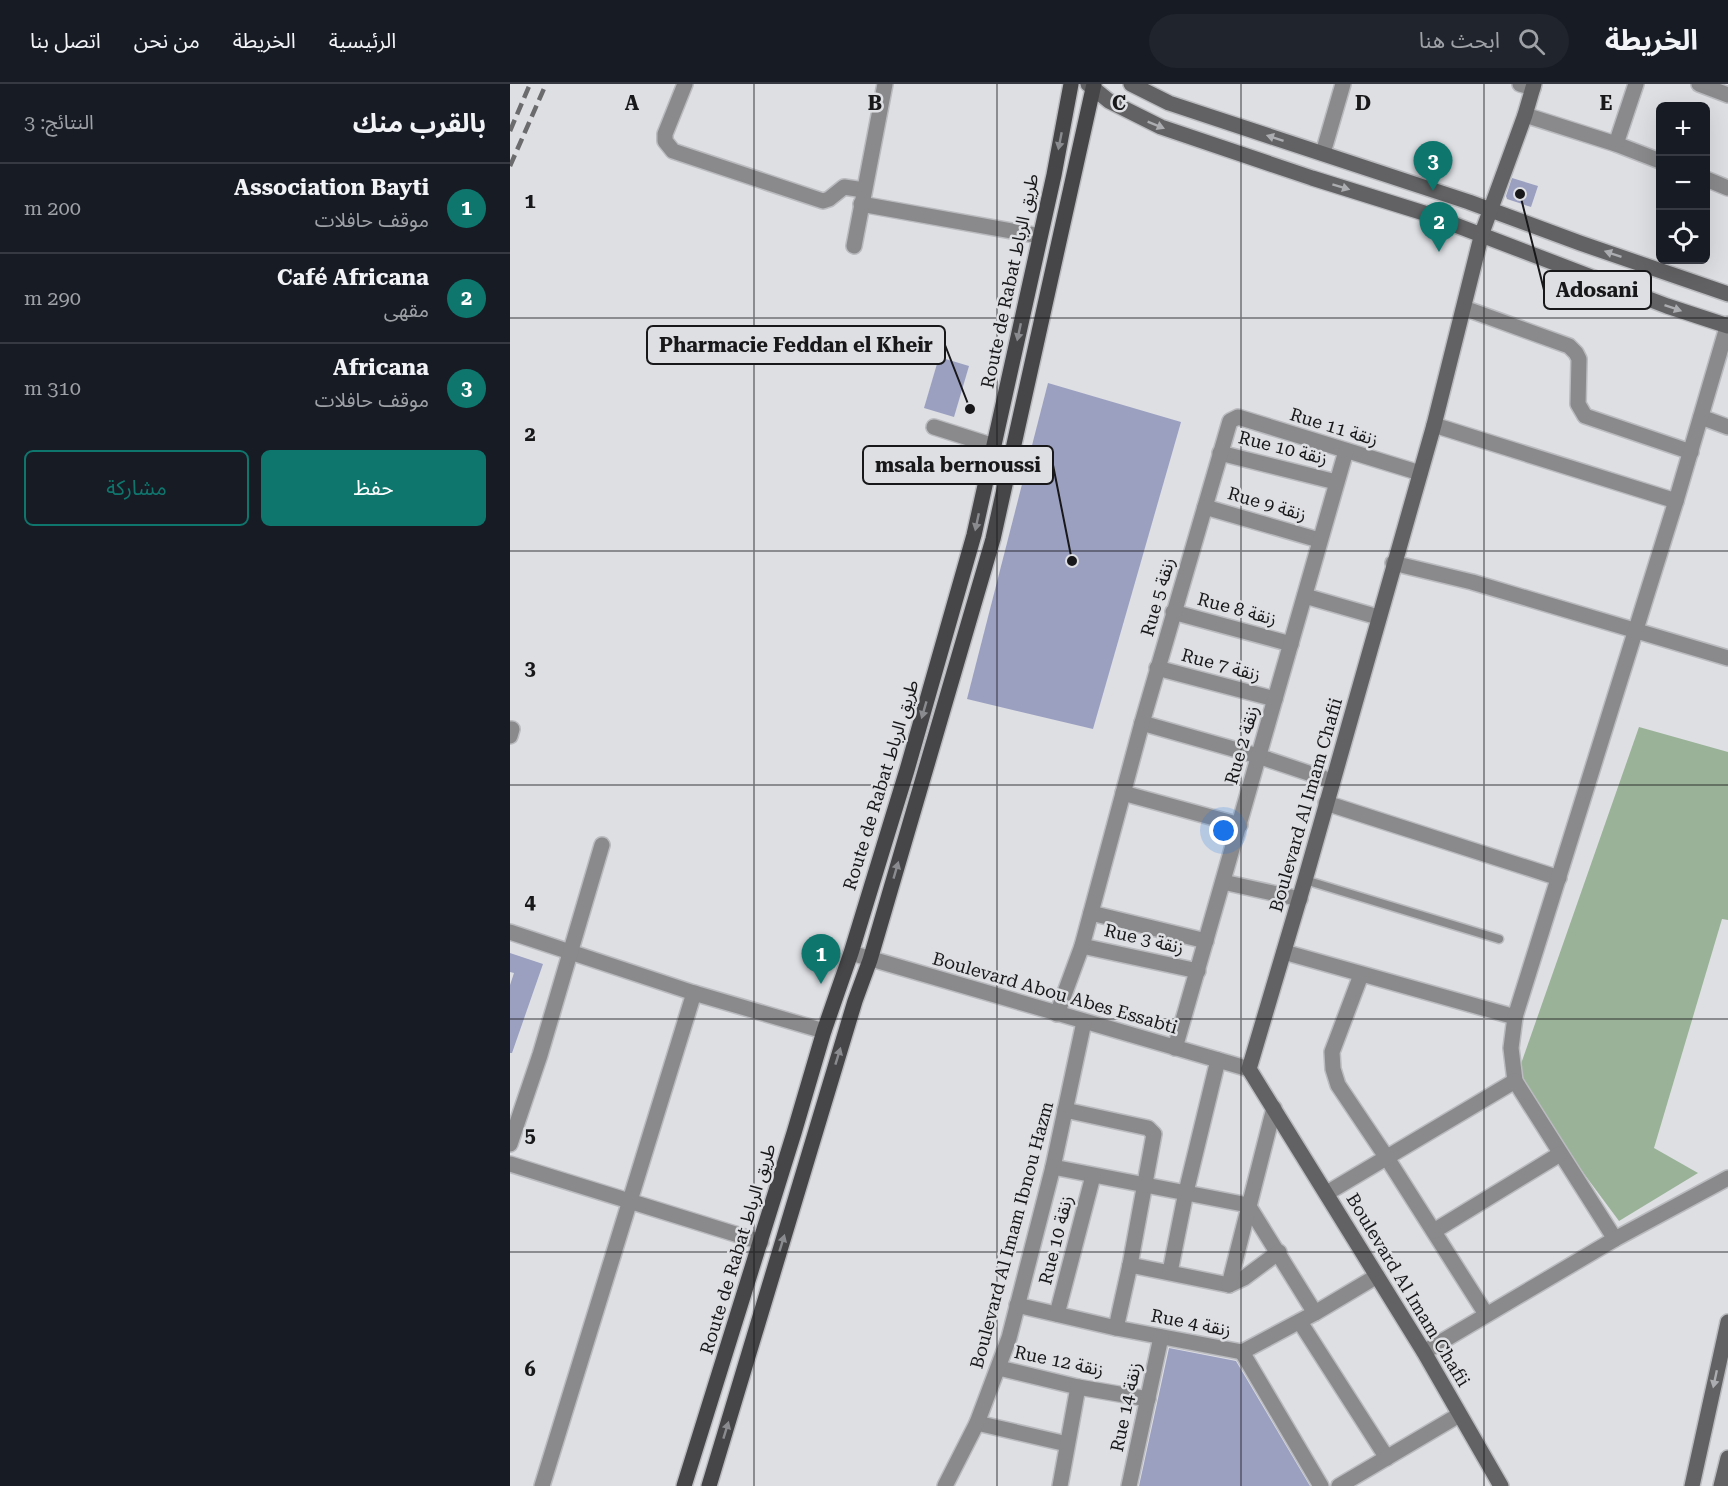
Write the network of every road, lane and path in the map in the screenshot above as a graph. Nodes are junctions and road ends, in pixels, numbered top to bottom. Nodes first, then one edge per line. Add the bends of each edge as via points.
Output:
1 (685, 84) edge
2 (885, 84) edge
3 (1071, 84) edge
4 (1131, 84) edge
5 (1343, 84) edge
6 (1636, 84) edge
7 (1699, 84) edge
8 (1092, 85) edge
9 (1529, 85) edge
10 (1728, 95) edge
11 (1525, 115) junction
12 (1616, 144) junction
13 (1323, 153) junction
14 (1656, 159) edge
15 (1710, 181) edge
16 (1728, 188) edge
17 (862, 197) junction
18 (1490, 210) junction
19 (1482, 233) junction
20 (1040, 236) junction
21 (854, 246) dead end
22 (1728, 294) edge
23 (1464, 308) junction
24 (1728, 326) edge
25 (1238, 417) joint
26 (1701, 417) junction
27 (1434, 425) junction
28 (1728, 427) edge
29 (934, 428) dead end
30 (994, 446) junction
31 (1346, 451) junction
32 (1690, 452) junction
33 (1220, 453) junction
34 (1420, 473) junction
35 (1336, 482) junction
36 (1676, 501) junction
37 (1205, 507) junction
38 (1319, 540) junction
39 (1393, 563) junction
40 (1305, 596) junction
41 (1173, 612) junction
42 (1378, 617) junction
43 (1636, 631) junction
44 (1291, 644) junction
45 (1728, 658) edge
46 (1157, 668) junction
47 (1275, 699) junction
48 (1142, 723) junction
49 (510, 729) edge
50 (510, 736) edge
51 (1258, 756) junction
52 (1332, 781) junction
53 (1123, 793) junction
54 (1326, 803) junction
55 (1240, 825) junction
56 (602, 845) dead end
57 (1559, 878) junction
58 (1305, 880) junction
59 (1224, 882) junction
60 (1300, 899) junction
61 (1091, 913) junction
62 (510, 932) edge
63 (1499, 939) dead end
64 (1206, 941) junction
65 (1082, 946) junction
66 (571, 952) junction
67 (1284, 952) junction
68 (850, 953) junction
69 (870, 960) junction
70 (1198, 971) junction
71 (1361, 975) junction
72 (694, 993) junction
73 (1057, 1014) junction
74 (1515, 1017) junction
75 (1084, 1022) junction
76 (824, 1030) junction
77 (1175, 1048) junction
78 (1218, 1060) junction
79 (1250, 1069) junction
80 (1515, 1081) junction
81 (1274, 1108) junction
82 (1065, 1110) junction
83 (510, 1144) edge
84 (1560, 1154) junction
85 (1387, 1158) junction
86 (510, 1164) edge
87 (1053, 1167) junction
88 (1093, 1176) junction
89 (1728, 1178) edge
90 (1144, 1186) junction
91 (1186, 1192) junction
92 (1327, 1193) junction
93 (631, 1201) junction
94 (1248, 1205) junction
95 (1434, 1231) junction
96 (1615, 1239) junction
97 (761, 1242) junction
98 (1279, 1252) junction
99 (1130, 1265) junction
100 (1170, 1272) junction
101 (1377, 1276) junction
102 (1229, 1285) junction
103 (1017, 1305) junction
104 (1315, 1313) junction
105 (1057, 1314) junction
106 (1486, 1314) junction
107 (1300, 1322) junction
108 (1728, 1322) edge
109 (1116, 1328) junction
110 (1161, 1336) junction
111 (1242, 1352) junction
112 (1424, 1352) junction
113 (999, 1368) junction
114 (1078, 1387) junction
115 (1148, 1398) junction
116 (1459, 1415) junction
117 (977, 1423) junction
118 (1067, 1444) junction
119 (1387, 1458) junction
120 (1728, 1458) edge
121 (542, 1486) edge
122 (684, 1486) edge
123 (709, 1486) edge
124 (945, 1486) edge
125 (1060, 1486) edge
126 (1129, 1486) edge
127 (1321, 1486) edge
128 (1339, 1486) edge
129 (1501, 1486) edge
130 (1692, 1486) edge
131 (1721, 1486) edge

1 - 17 street via 665,134 673,151 823,201 844,187
2 - 17 street
3 -> 20 main road, Route de Rabat طريق الرباط
13 -> 4 street via 1169,103
5 - 13 street
6 - 12 street
7 - 10 street
8 -> 19 street via 1109,101 1161,128
69 -> 8 main road via 993,539
9 - 11 street, Boulevard Al Imam Chafii
11 - 12 street
11 - 18 street, Boulevard Al Imam Chafii
12 - 14 street
13 - 18 street
15 - 16 street
17 - 20 street
17 - 21 street
18 - 19 street, Boulevard Al Imam Chafii
22 -> 18 street
19 - 23 street, Boulevard Al Imam Chafii
19 -> 24 street
20 -> 30 main road, Route de Rabat طريق الرباط
23 - 27 street, Boulevard Al Imam Chafii
23 - 32 street via 1569,346 1576,352 1580,359 1578,404 1585,416
24 - 26 street
25 - 31 street, Rue 11 زنقة
25 - 33 street, Rue 5 زنقة via 1230,421
26 - 28 street
26 - 32 street
27 - 34 street, Boulevard Al Imam Chafii
27 - 36 street
29 - 30 street
30 -> 68 main road, Route de Rabat طريق الرباط via 974,535
31 - 34 street, Rue 11 زنقة
31 - 35 street, Rue 2 زنقة
32 - 36 street
33 - 35 street, Rue 10 زنقة
33 - 37 street, Rue 5 زنقة
34 - 39 street, Boulevard Al Imam Chafii
35 - 38 street, Rue 2 زنقة
36 - 43 street
37 - 38 street, Rue 9 زنقة
37 - 41 street, Rue 5 زنقة
38 - 40 street, Rue 2 زنقة
39 - 42 street, Boulevard Al Imam Chafii
39 - 43 street
40 - 42 street
40 - 44 street, Rue 2 زنقة
41 - 44 street, Rue 8 زنقة
41 - 46 street, Rue 5 زنقة
42 - 52 street, Boulevard Al Imam Chafii
43 - 45 street
43 - 57 street
44 - 47 street, Rue 2 زنقة
46 - 47 street, Rue 7 زنقة
46 - 48 street, Rue 5 زنقة
47 - 51 street, Rue 2 زنقة
48 - 51 street
48 - 53 street, Rue 5 زنقة
49 - 50 street
51 - 52 street
51 - 55 street, Rue 2 زنقة
52 - 54 street, Boulevard Al Imam Chafii
53 - 55 street
53 - 61 street, Rue 5 زنقة
54 - 57 street
54 - 58 street, Boulevard Al Imam Chafii
55 - 59 street, Rue 2 زنقة
56 - 66 street
57 - 74 street
58 - 60 street, Boulevard Al Imam Chafii
58 - 63 lane
59 - 60 street
59 - 64 street, Rue 2 زنقة
60 - 67 street, Boulevard Al Imam Chafii
61 - 64 street
61 - 65 street, Rue 5 زنقة
62 - 66 street
64 - 70 street, Rue 2 زنقة
65 - 70 street, Rue 3 زنقة
65 - 73 street, Rue 5 زنقة
66 - 72 street
66 - 83 street
67 - 71 street
67 - 79 street, Boulevard Al Imam Chafii
68 - 69 street, Boulevard Abou Abes Essabti
68 - 76 main road, Route de Rabat طريق الرباط
69 - 73 street, Boulevard Abou Abes Essabti
123 -> 69 main road
70 - 77 street, Rue 2 زنقة
71 - 74 street
71 - 85 street via 1332,1052 1333,1069 1338,1085
72 - 76 street
72 - 93 street
73 - 75 street, Boulevard Abou Abes Essabti
74 - 80 street via 1511,1048
75 - 77 street, Boulevard Abou Abes Essabti
75 - 82 street, Boulevard Al Imam Ibnou Hazm
76 - 97 main road, Route de Rabat طريق الرباط
77 - 78 street, Boulevard Abou Abes Essabti
78 - 79 street, Boulevard Abou Abes Essabti
78 - 91 street
79 - 81 street, Boulevard Al Imam Chafii
80 - 84 street
80 - 85 street
81 - 92 street, Boulevard Al Imam Chafii
81 - 94 street
82 - 87 street, Boulevard Al Imam Ibnou Hazm
82 - 90 street via 1148,1128 1154,1134
84 - 95 street
84 - 96 street
85 - 92 street
85 - 95 street
86 - 93 street
87 - 88 street
87 - 103 street, Boulevard Al Imam Ibnou Hazm
88 - 90 street
88 - 105 street, Rue 10 زنقة
89 - 96 street
90 - 91 street
90 - 99 street
91 - 94 street
91 - 100 street
92 - 101 street, Boulevard Al Imam Chafii
93 - 97 street
93 - 121 street
94 - 98 street
94 - 102 street
95 - 106 street
96 - 106 street
97 - 122 main road, Route de Rabat طريق الرباط
98 - 102 street
98 - 104 street
99 - 100 street
99 - 109 street
100 - 102 street
101 - 104 street, Rue 4 زنقة
101 - 112 street, Boulevard Al Imam Chafii
103 - 105 street, Rue 4 زنقة
103 - 113 street, Boulevard Al Imam Ibnou Hazm
104 - 107 street, Rue 4 زنقة
105 - 109 street, Rue 4 زنقة
106 - 112 street
107 - 111 street, Rue 4 زنقة
107 - 119 street
108 -> 130 street
109 - 110 street, Rue 4 زنقة
110 - 111 street, Rue 4 زنقة
110 - 115 street, Rue 14 زنقة
111 - 127 street
112 - 116 street, Boulevard Al Imam Chafii
113 - 114 street, Rue 12 زنقة
113 - 117 street, Boulevard Al Imam Ibnou Hazm
114 - 115 street, Rue 12 زنقة
114 - 118 street
115 - 126 street, Rue 14 زنقة
116 - 119 street
116 - 129 street, Boulevard Al Imam Chafii
117 - 118 street
117 - 124 street, Boulevard Al Imam Ibnou Hazm
118 - 125 street
119 - 128 street
120 - 131 street

